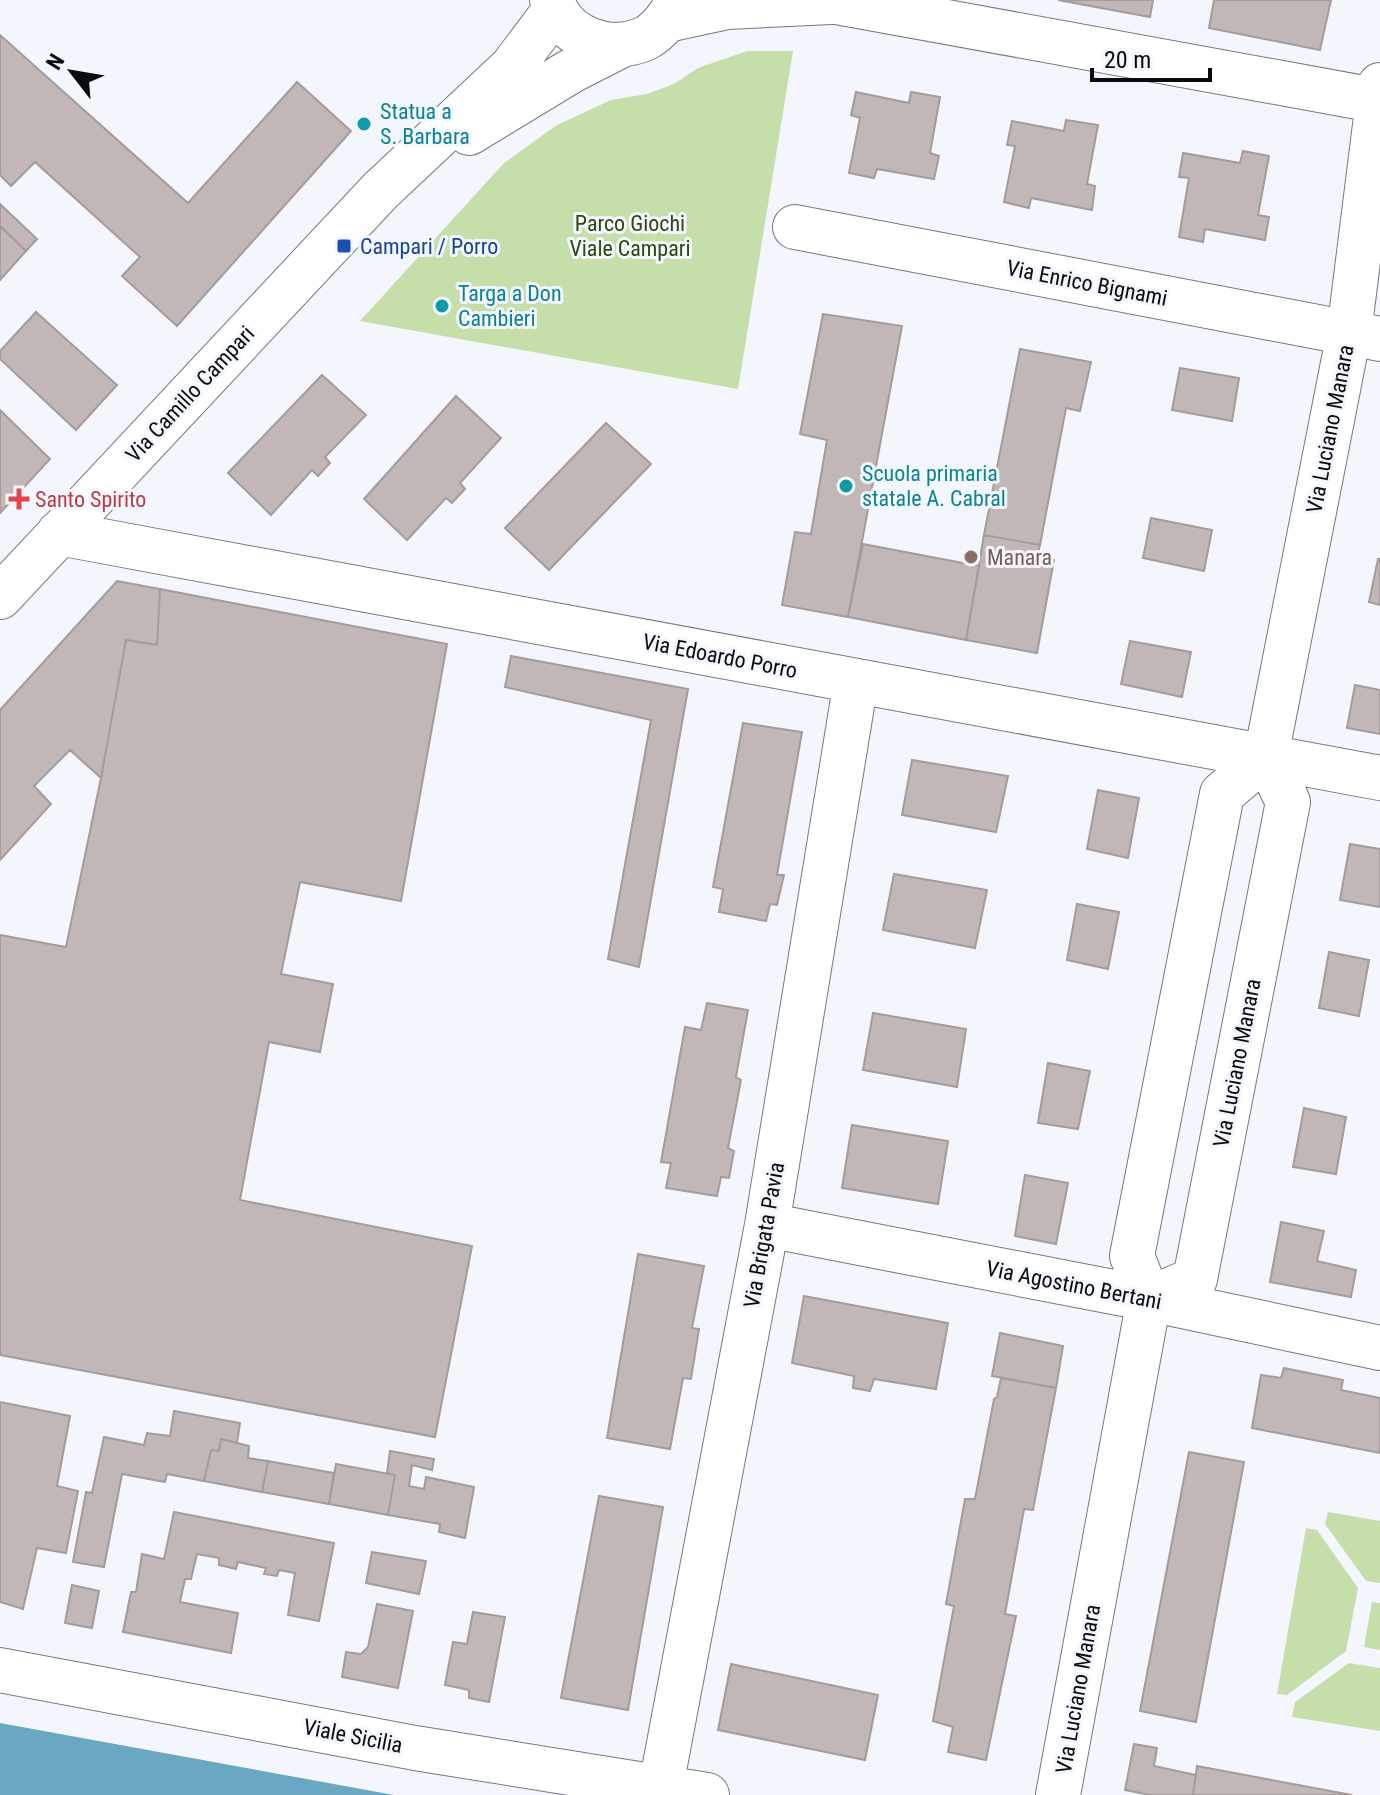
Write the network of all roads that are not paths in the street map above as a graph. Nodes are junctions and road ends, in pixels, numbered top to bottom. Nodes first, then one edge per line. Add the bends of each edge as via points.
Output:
1 (829, 1) edge
2 (553, 5) edge
3 (673, 10) edge
4 (622, 45) junction
5 (1379, 95) edge
6 (380, 191) junction
7 (795, 227) dead end
8 (1364, 336) edge
9 (59, 533) junction
10 (0, 597) edge
11 (856, 681) junction
12 (1266, 756) junction
13 (1380, 778) edge
14 (767, 1225) junction
15 (1149, 1299) junction
16 (1380, 1348) edge
17 (0, 1670) edge
18 (661, 1786) junction
19 (707, 1795) edge
20 (1058, 1795) edge

1 - 3 street
1 - 5 street
2 - 4 street via 572,30 595,43
2 - 6 street, Via Camillo Campari via 512,67
3 - 4 street, Via Camillo Campari via 647,37
4 - 6 street, Via Camillo Campari via 540,89
5 - 8 street, Via Luciano Manara
6 - 9 street, Via Camillo Campari
7 - 8 street, Via Enrico Bignami
8 - 12 street, Via Luciano Manara
9 - 10 street, Via Camillo Campari
9 - 11 street, Via Edoardo Porro
11 - 12 street, Via Edoardo Porro
11 - 14 street, Via Brigata Pavia
12 - 13 street, Via Edoardo Porro
12 - 15 street via 1222,794 1132,1256
12 - 15 street, Via Luciano Manara via 1288,802 1195,1279
14 - 15 street, Via Agostino Bertani
14 - 18 street, Via Brigata Pavia
15 - 16 street, Via Agostino Bertani
15 - 20 street, Via Luciano Manara
17 - 18 street, Viale Sicilia via 415,1748
18 - 19 street, Viale Sicilia

